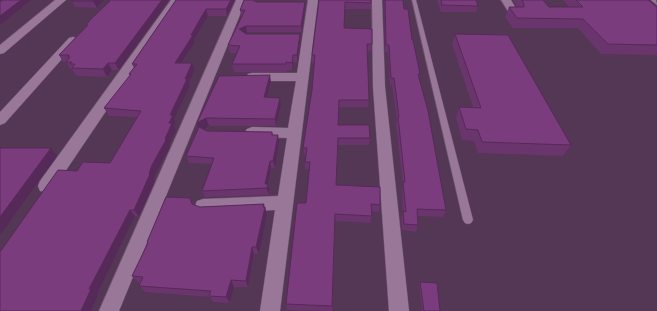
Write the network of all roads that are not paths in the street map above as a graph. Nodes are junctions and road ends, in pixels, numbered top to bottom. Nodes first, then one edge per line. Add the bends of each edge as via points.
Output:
1 (61, 0) edge
2 (176, 0) edge
3 (241, 0) edge
4 (377, 0) edge
5 (414, 0) edge
6 (506, 0) edge
7 (652, 0) edge
8 (310, 3) edge
9 (657, 4) edge
10 (514, 14) edge
11 (82, 31) edge
12 (0, 51) edge
13 (242, 77) edge
14 (302, 77) junction
15 (0, 120) edge
16 (240, 132) edge
17 (295, 132) junction
18 (41, 195) edge
19 (285, 203) junction
20 (203, 206) edge
21 (468, 220) dead end
22 (109, 311) edge
23 (270, 311) edge
24 (399, 311) edge

1 - 12 street
2 - 18 street
3 - 22 street
4 - 24 street via 379,87
5 - 21 lane
6 - 10 street
7 - 9 lane
8 - 14 street via 304,37
11 - 15 street
13 - 14 street
14 - 17 street
16 - 17 street
17 - 19 street
19 - 20 street
19 - 23 street

